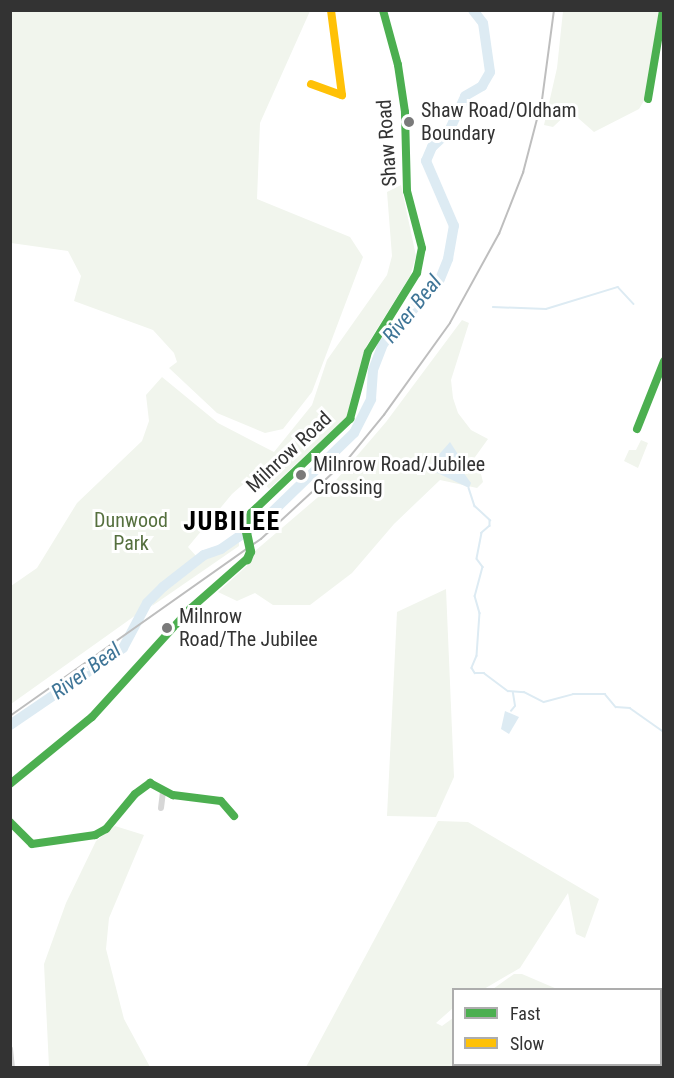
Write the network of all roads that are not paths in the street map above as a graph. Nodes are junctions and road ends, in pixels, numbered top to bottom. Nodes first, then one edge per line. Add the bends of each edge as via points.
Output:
1 (331, 10) edge
2 (383, 10) edge
3 (663, 10) edge
4 (661, 36) edge
5 (311, 84) dead end
6 (648, 99) dead end
7 (417, 273) joint
8 (663, 361) edge
9 (637, 429) dead end
10 (10, 784) edge
11 (163, 792) junction
12 (161, 808) dead end
13 (234, 816) dead end
14 (10, 822) edge
15 (10, 1049) edge
16 (12, 1068) edge

1 - 5 main road via 342,95
2 - 7 main road, Shaw Road via 398,65 405,112 407,191 422,249
3 - 4 main road
4 - 6 main road
7 - 10 main road, Milnrow Road, bridge via 368,352 350,419 251,513 245,527 250,551 247,559 190,609 92,717
8 - 9 main road
11 - 12 street
11 - 13 main road via 221,801
11 - 14 main road via 154,784 144,786 106,829 95,835 32,844
15 - 16 street

